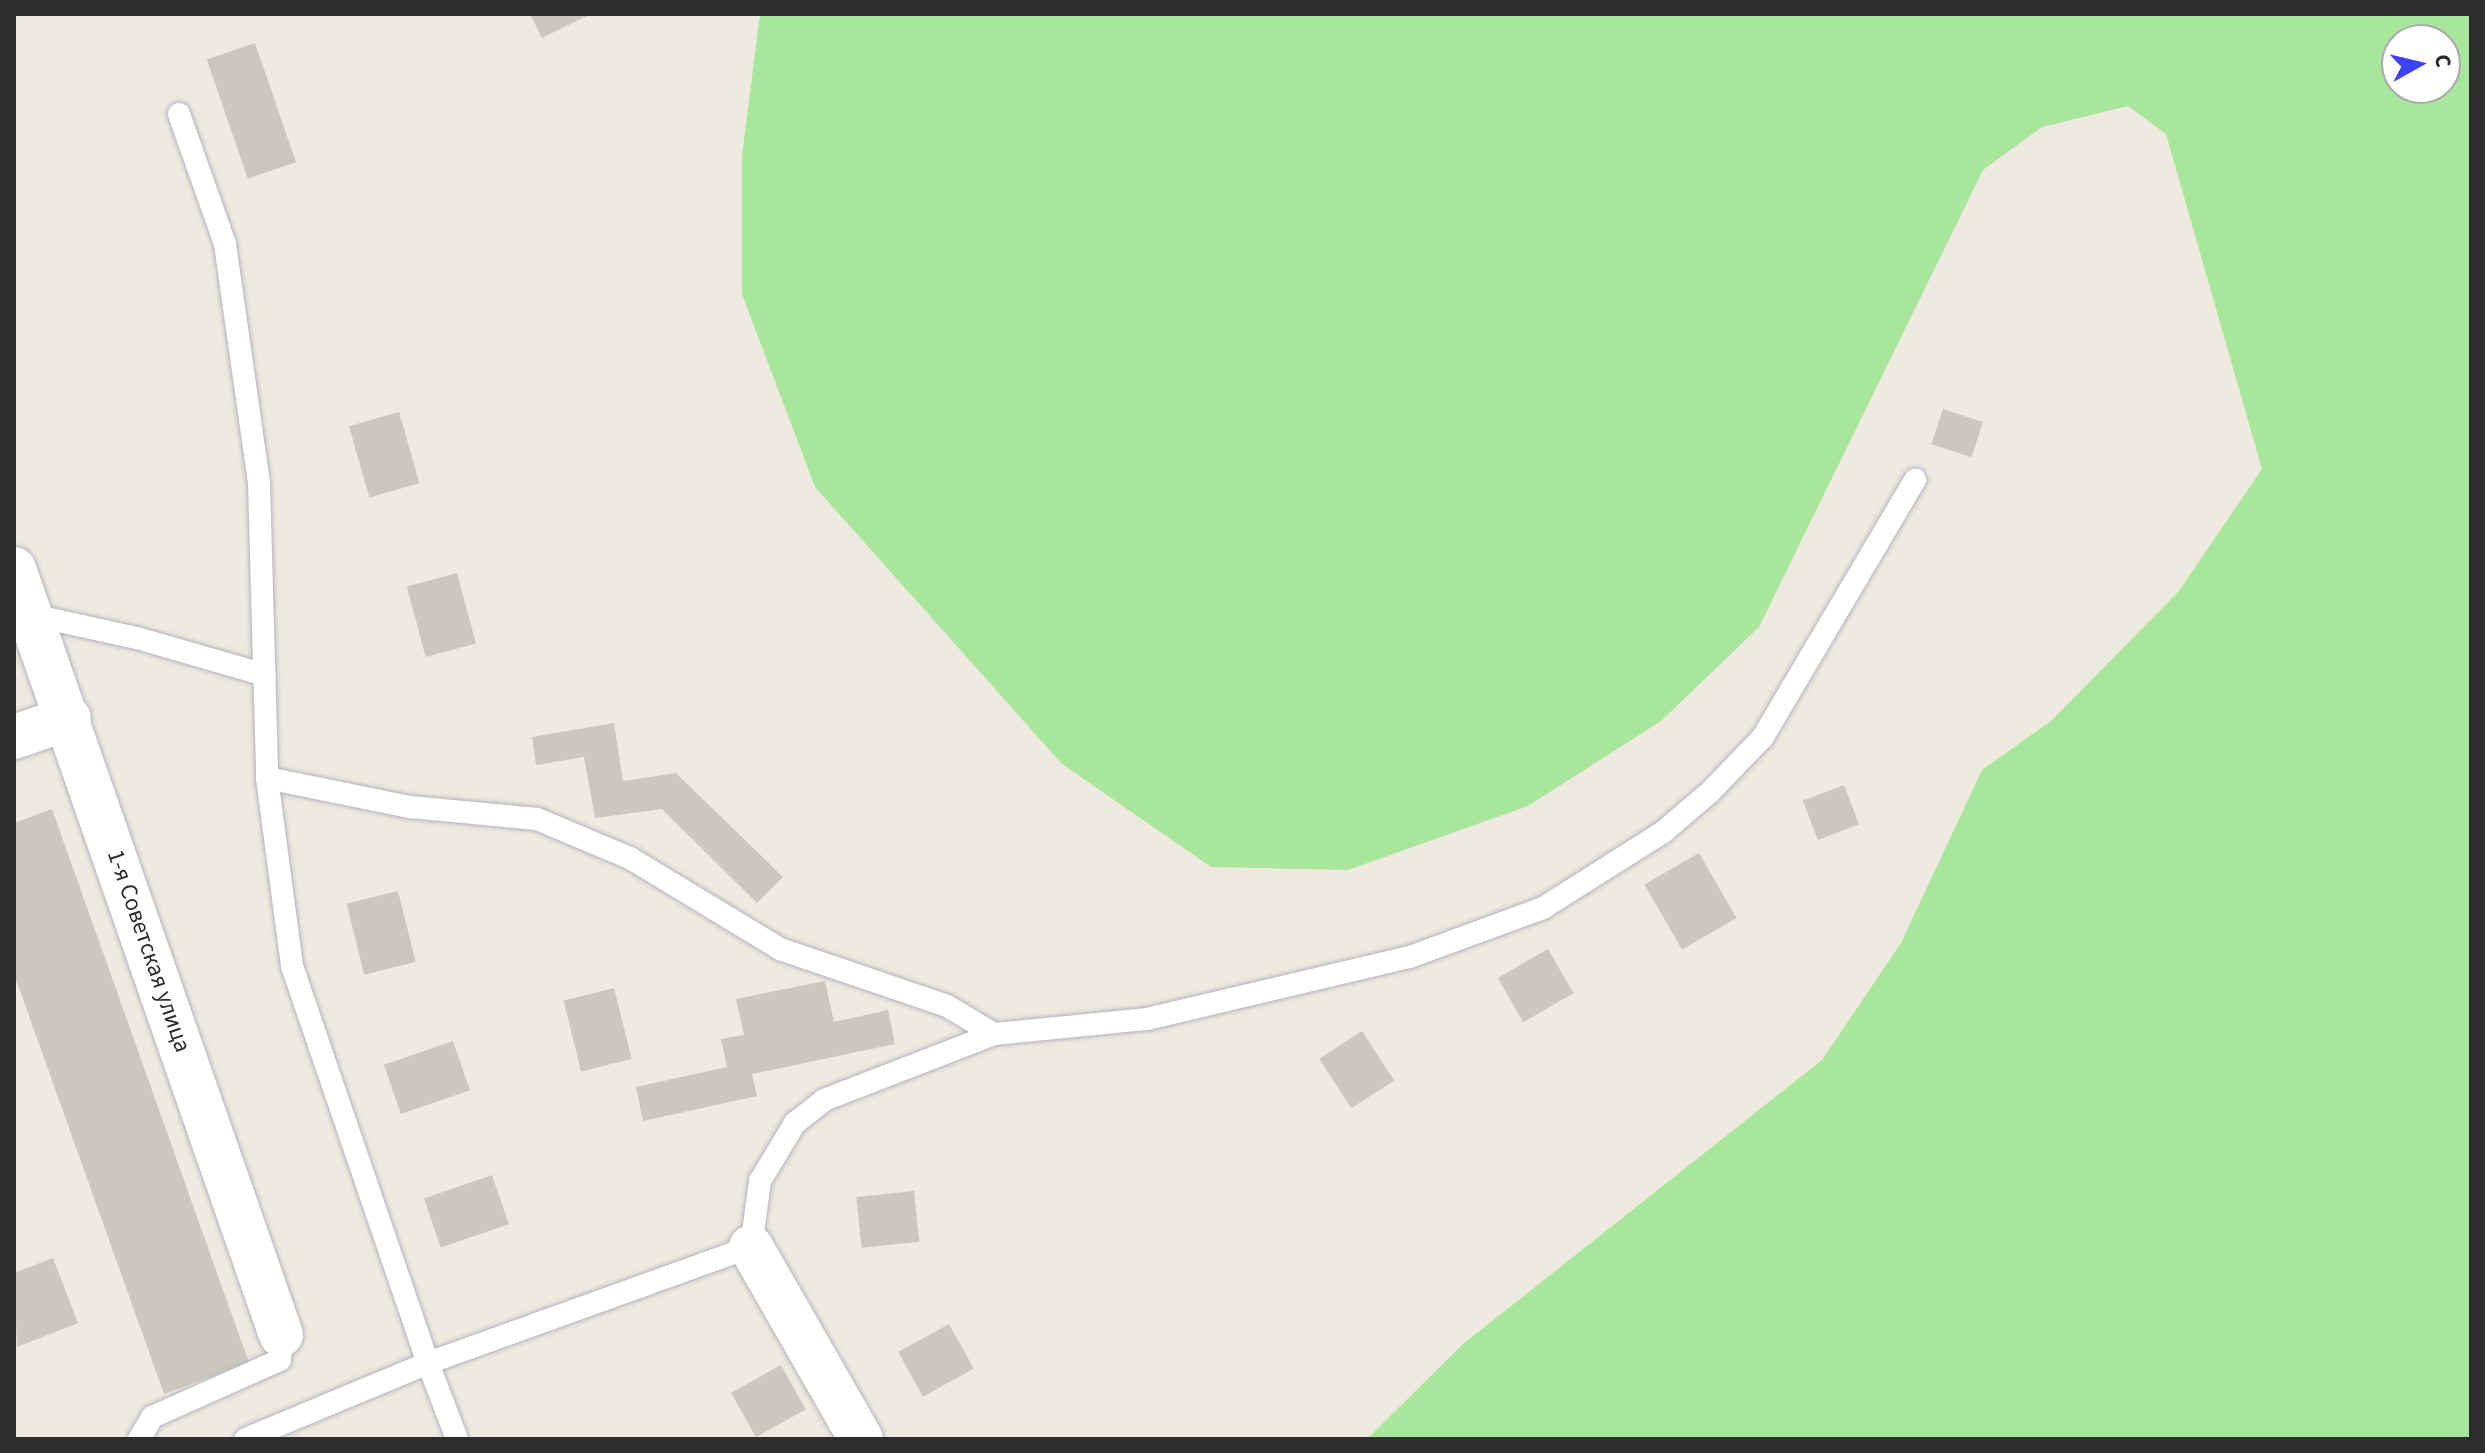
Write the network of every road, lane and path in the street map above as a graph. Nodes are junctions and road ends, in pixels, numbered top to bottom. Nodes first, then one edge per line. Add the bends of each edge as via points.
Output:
1 (179, 114) dead end
2 (1915, 480) dead end
3 (14, 569) edge
4 (32, 615) junction
5 (265, 675) junction
6 (69, 718) junction
7 (14, 737) edge
8 (267, 778) junction
9 (994, 1034) junction
10 (751, 1247) junction
11 (281, 1335) joint
12 (428, 1363) junction
13 (139, 1439) edge
14 (245, 1439) edge
15 (457, 1439) edge
16 (861, 1439) edge

1 - 5 lane via 225,244 259,483
2 - 9 lane via 1763,737 1663,832 1543,908 1410,957 1147,1019
3 - 4 street, 1-я Советская улица
4 - 5 lane
4 - 6 street, 1-я Советская улица
5 - 8 lane
6 - 7 street
6 - 11 street, 1-я Советская улица
8 - 9 lane via 410,807 537,819 630,858 780,949 947,1006
8 - 12 lane via 292,966
9 - 10 lane via 824,1100 795,1123 760,1181
10 - 12 lane
10 - 16 street
11 - 13 lane via 280,1360 152,1417
12 - 14 lane
12 - 15 lane

